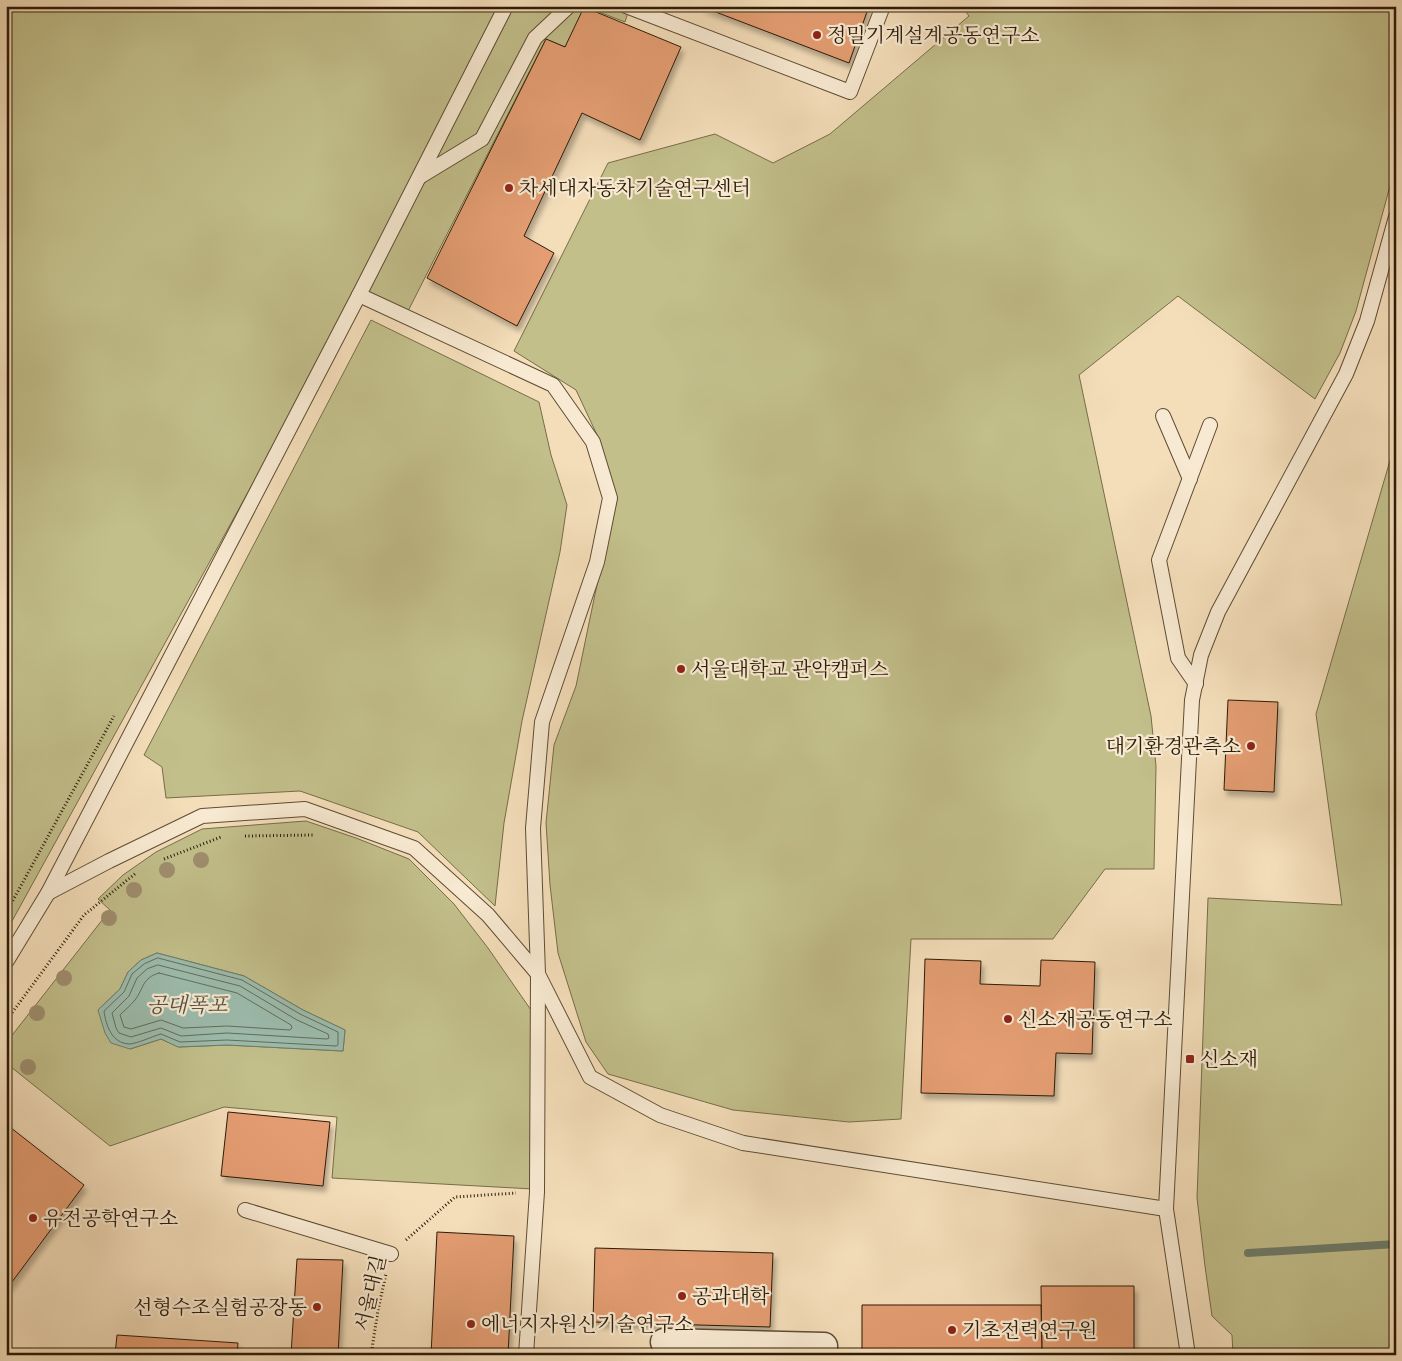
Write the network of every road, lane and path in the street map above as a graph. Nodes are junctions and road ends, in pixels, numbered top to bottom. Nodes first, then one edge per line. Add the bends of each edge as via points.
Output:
1 (506, 6) edge
2 (569, 6) edge
3 (626, 6) edge
4 (884, 6) edge
5 (420, 176) junction
6 (1396, 217) edge
7 (6, 242) edge
8 (6, 260) edge
9 (359, 295) junction
10 (1163, 416) dead end
11 (1210, 425) dead end
12 (1190, 479) junction
13 (1196, 684) junction
14 (321, 835) dead end
15 (223, 836) dead end
16 (242, 836) dead end
17 (160, 861) dead end
18 (142, 868) dead end
19 (48, 893) junction
20 (6, 962) edge
21 (538, 974) junction
22 (6, 1021) edge
23 (536, 1192) junction
24 (1166, 1209) junction
25 (245, 1210) dead end
26 (391, 1254) junction
27 (664, 1342) dead end
28 (371, 1355) edge
29 (526, 1355) edge
30 (824, 1355) edge
31 (1188, 1355) edge

1 - 5 lane
2 - 5 lane via 535,38 482,139
3 - 4 lane via 850,92
5 - 9 lane
6 - 13 lane via 1367,321 1346,374 1218,612 1201,655
7 - 8 path via 9,254
9 - 19 lane
9 - 21 lane via 553,384 592,442 610,498 597,562 542,722 533,828
10 - 12 lane
11 - 12 lane
12 - 13 lane via 1159,560 1178,658
13 - 24 lane via 1192,700
14 - 16 path
15 - 17 path
18 - 22 path via 84,915
19 - 20 lane
19 - 21 lane via 202,816 306,809 414,848 488,916
21 - 23 lane
21 - 24 lane via 590,1077 660,1115 743,1143
23 - 26 path, 서울대길 via 455,1197
23 - 29 lane
24 - 31 lane
25 - 26 lane
26 - 28 path, 서울대길
27 - 30 street via 824,1346

